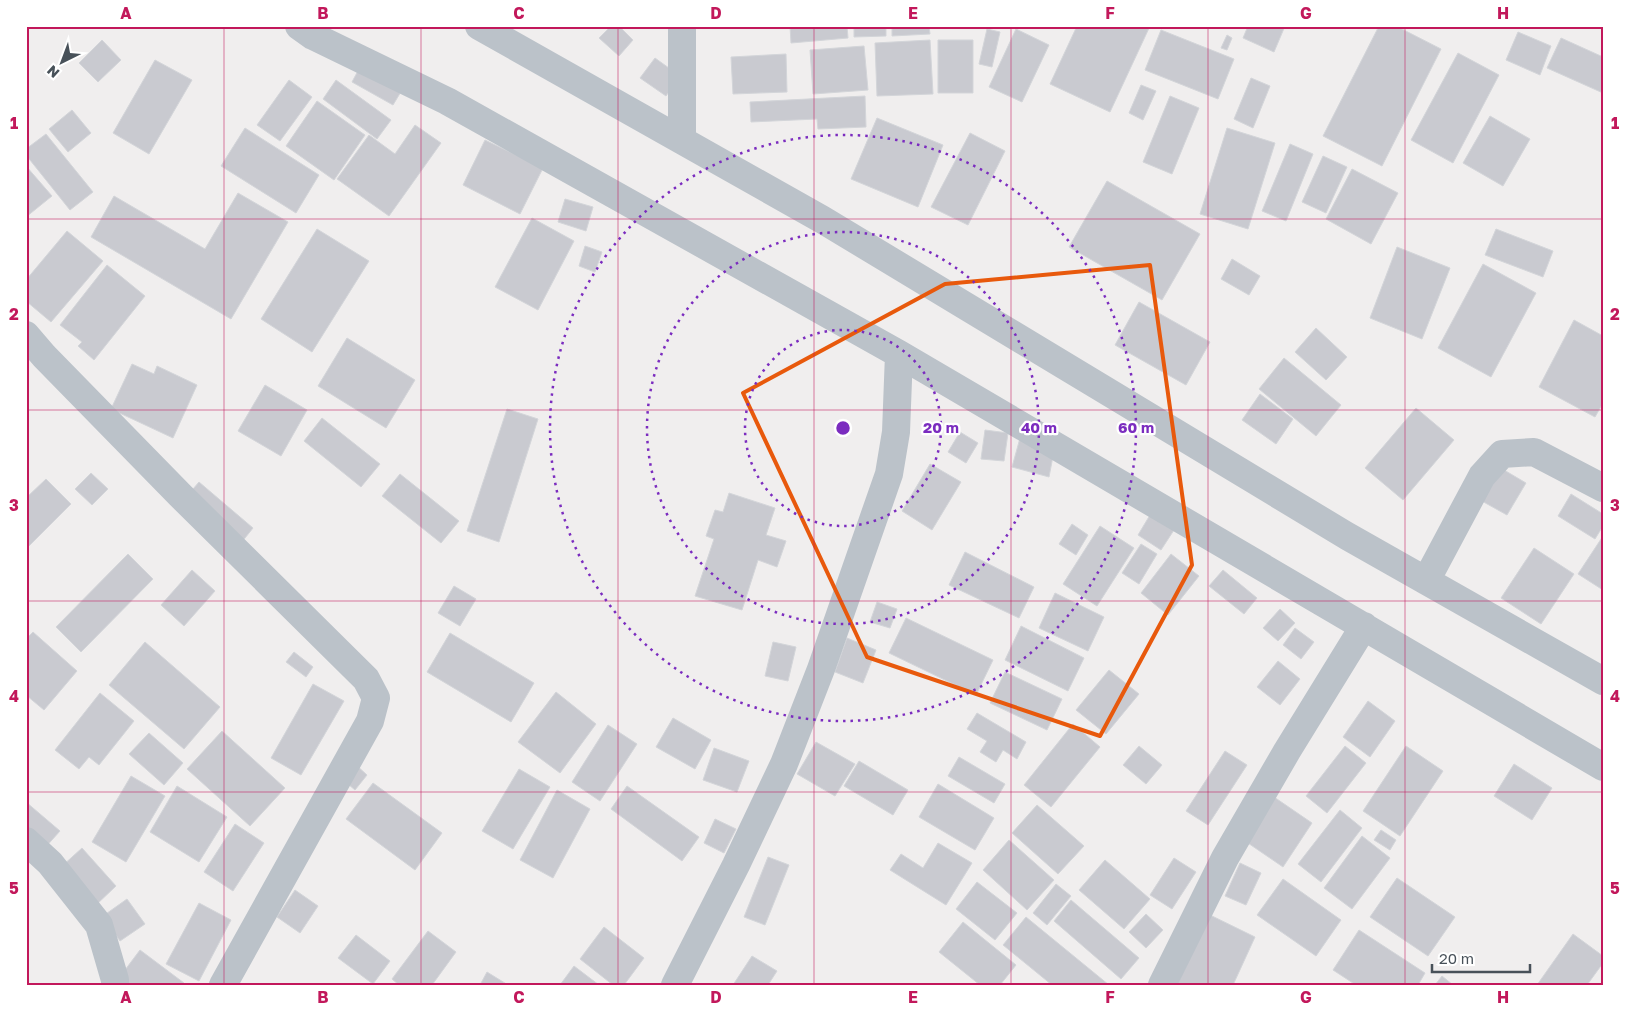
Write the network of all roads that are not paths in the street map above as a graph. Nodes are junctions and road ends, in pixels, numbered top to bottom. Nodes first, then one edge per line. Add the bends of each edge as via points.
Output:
1 (299, 26) edge
2 (478, 26) edge
3 (682, 26) edge
4 (682, 140) junction
5 (26, 335) edge
6 (899, 354) junction
7 (1603, 488) edge
8 (1426, 580) junction
9 (1364, 626) junction
10 (1603, 681) edge
11 (1603, 766) edge
12 (26, 841) edge
13 (115, 985) edge
14 (223, 985) edge
15 (675, 985) edge
16 (1162, 985) edge

1 - 6 street via 313,36 447,101
2 - 4 street
3 - 4 street
4 - 8 street via 823,220 1330,526
5 - 14 street via 187,502 366,680 376,698 370,721
6 - 9 street
6 - 15 street via 896,432 889,474 821,669 784,764
7 - 8 street via 1534,452 1502,454 1482,476
8 - 10 street
9 - 11 street
9 - 16 street via 1225,858
12 - 13 street via 50,863 99,925

